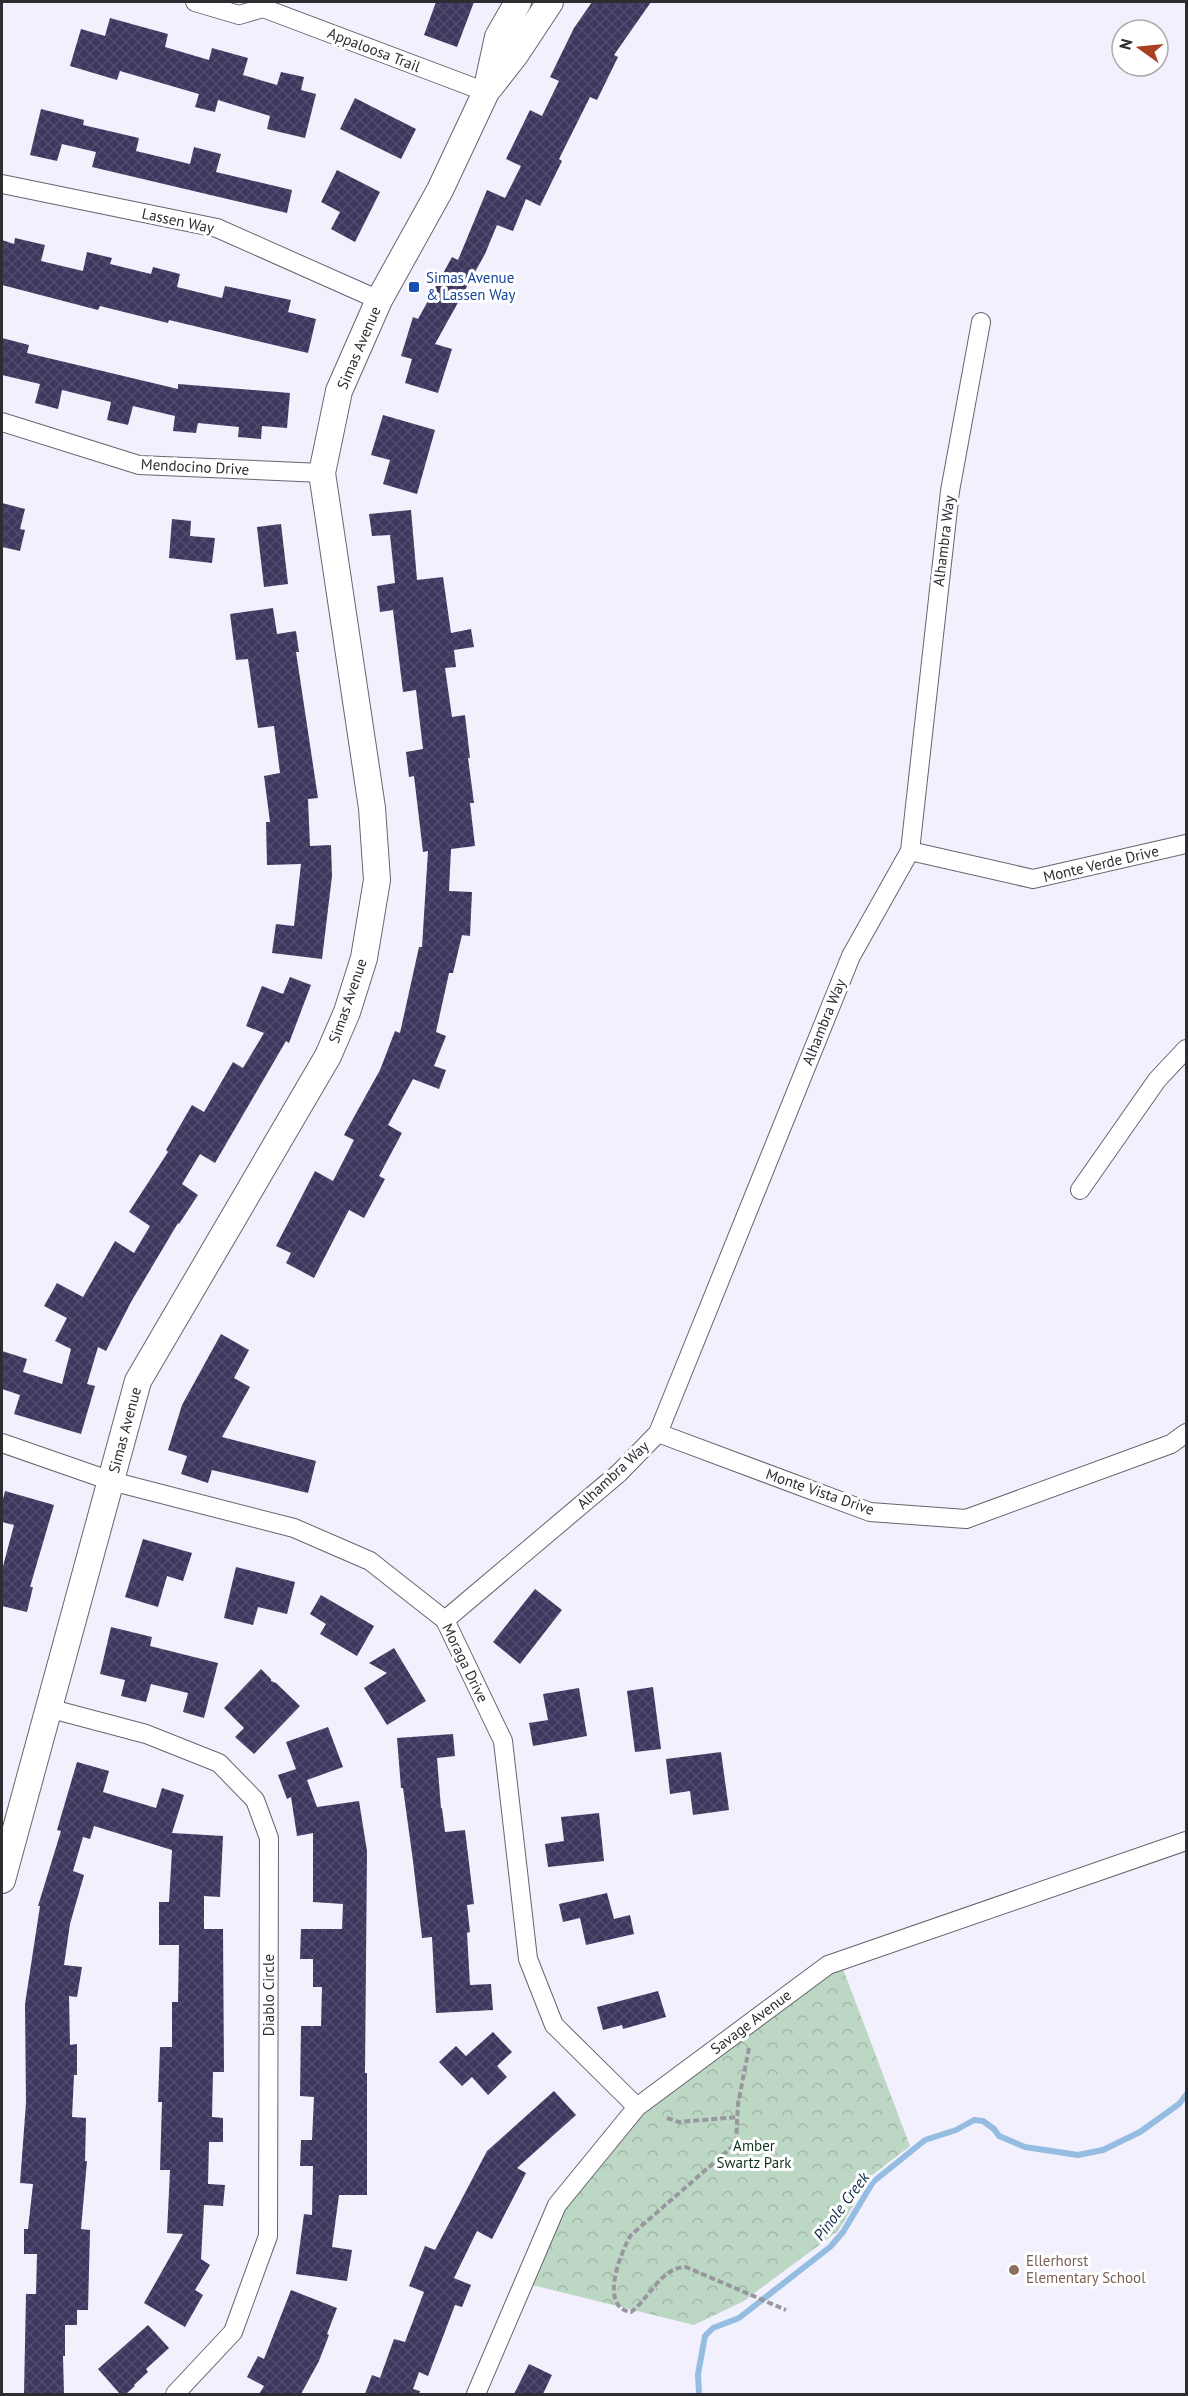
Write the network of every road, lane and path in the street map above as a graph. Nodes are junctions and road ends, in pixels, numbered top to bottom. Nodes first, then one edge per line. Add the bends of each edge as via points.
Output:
1 (195, 2) edge
2 (518, 2) edge
3 (550, 2) edge
4 (260, 5) edge
5 (294, 10) edge
6 (486, 92) junction
7 (2, 184) edge
8 (379, 300) junction
9 (981, 322) dead end
10 (2, 422) edge
11 (322, 473) junction
12 (1186, 844) edge
13 (910, 851) junction
14 (1186, 1049) edge
15 (1080, 1190) dead end
16 (658, 1433) junction
17 (1186, 1433) edge
18 (2, 1443) edge
19 (111, 1481) junction
20 (445, 1620) junction
21 (48, 1708) junction
22 (1186, 1841) edge
23 (2, 1880) edge
24 (750, 2023) junction
25 (637, 2107) junction
26 (736, 2117) junction
27 (667, 2118) dead end
28 (786, 2310) dead end
29 (175, 2394) edge
30 (476, 2394) edge

1 - 4 street, Appaloosa Trail via 239,15
2 - 6 street, Simas Avenue via 498,37
3 - 6 street, Simas Avenue
4 - 5 street, Appaloosa Trail
5 - 6 street, Appaloosa Trail
6 - 8 street, Simas Avenue via 440,190
7 - 8 street, Lassen Way via 217,228
8 - 11 street, Simas Avenue via 339,391
9 - 13 street, Alhambra Way via 950,490
10 - 11 street, Mendocino Drive via 139,465
11 - 19 street, Simas Avenue via 372,808 377,880 364,958 328,1056 138,1381
12 - 13 street, Monte Verde Drive via 1034,879
13 - 16 street, Alhambra Way via 851,956
14 - 15 street via 1157,1080
16 - 17 street, Monte Vista Drive via 870,1512 966,1519 1172,1444
16 - 20 street, Alhambra Way via 619,1473
18 - 19 street, Moraga Drive
19 - 20 street, Moraga Drive via 294,1528 370,1561
19 - 21 street, Simas Avenue
20 - 25 street, Moraga Drive via 503,1742 528,1959 554,2025
21 - 23 street, Simas Avenue
21 - 29 street, Diablo Circle via 146,1734 219,1763 255,1800 269,1838 268,2236 233,2332
22 - 24 street, Savage Avenue via 828,1965
24 - 25 street, Savage Avenue
24 - 26 path via 753,2032
25 - 30 street, Savage Avenue via 557,2205
26 - 27 path via 679,2122
26 - 28 path via 736,2140 732,2147 631,2235 616,2271 616,2300 631,2312 678,2267 693,2269

